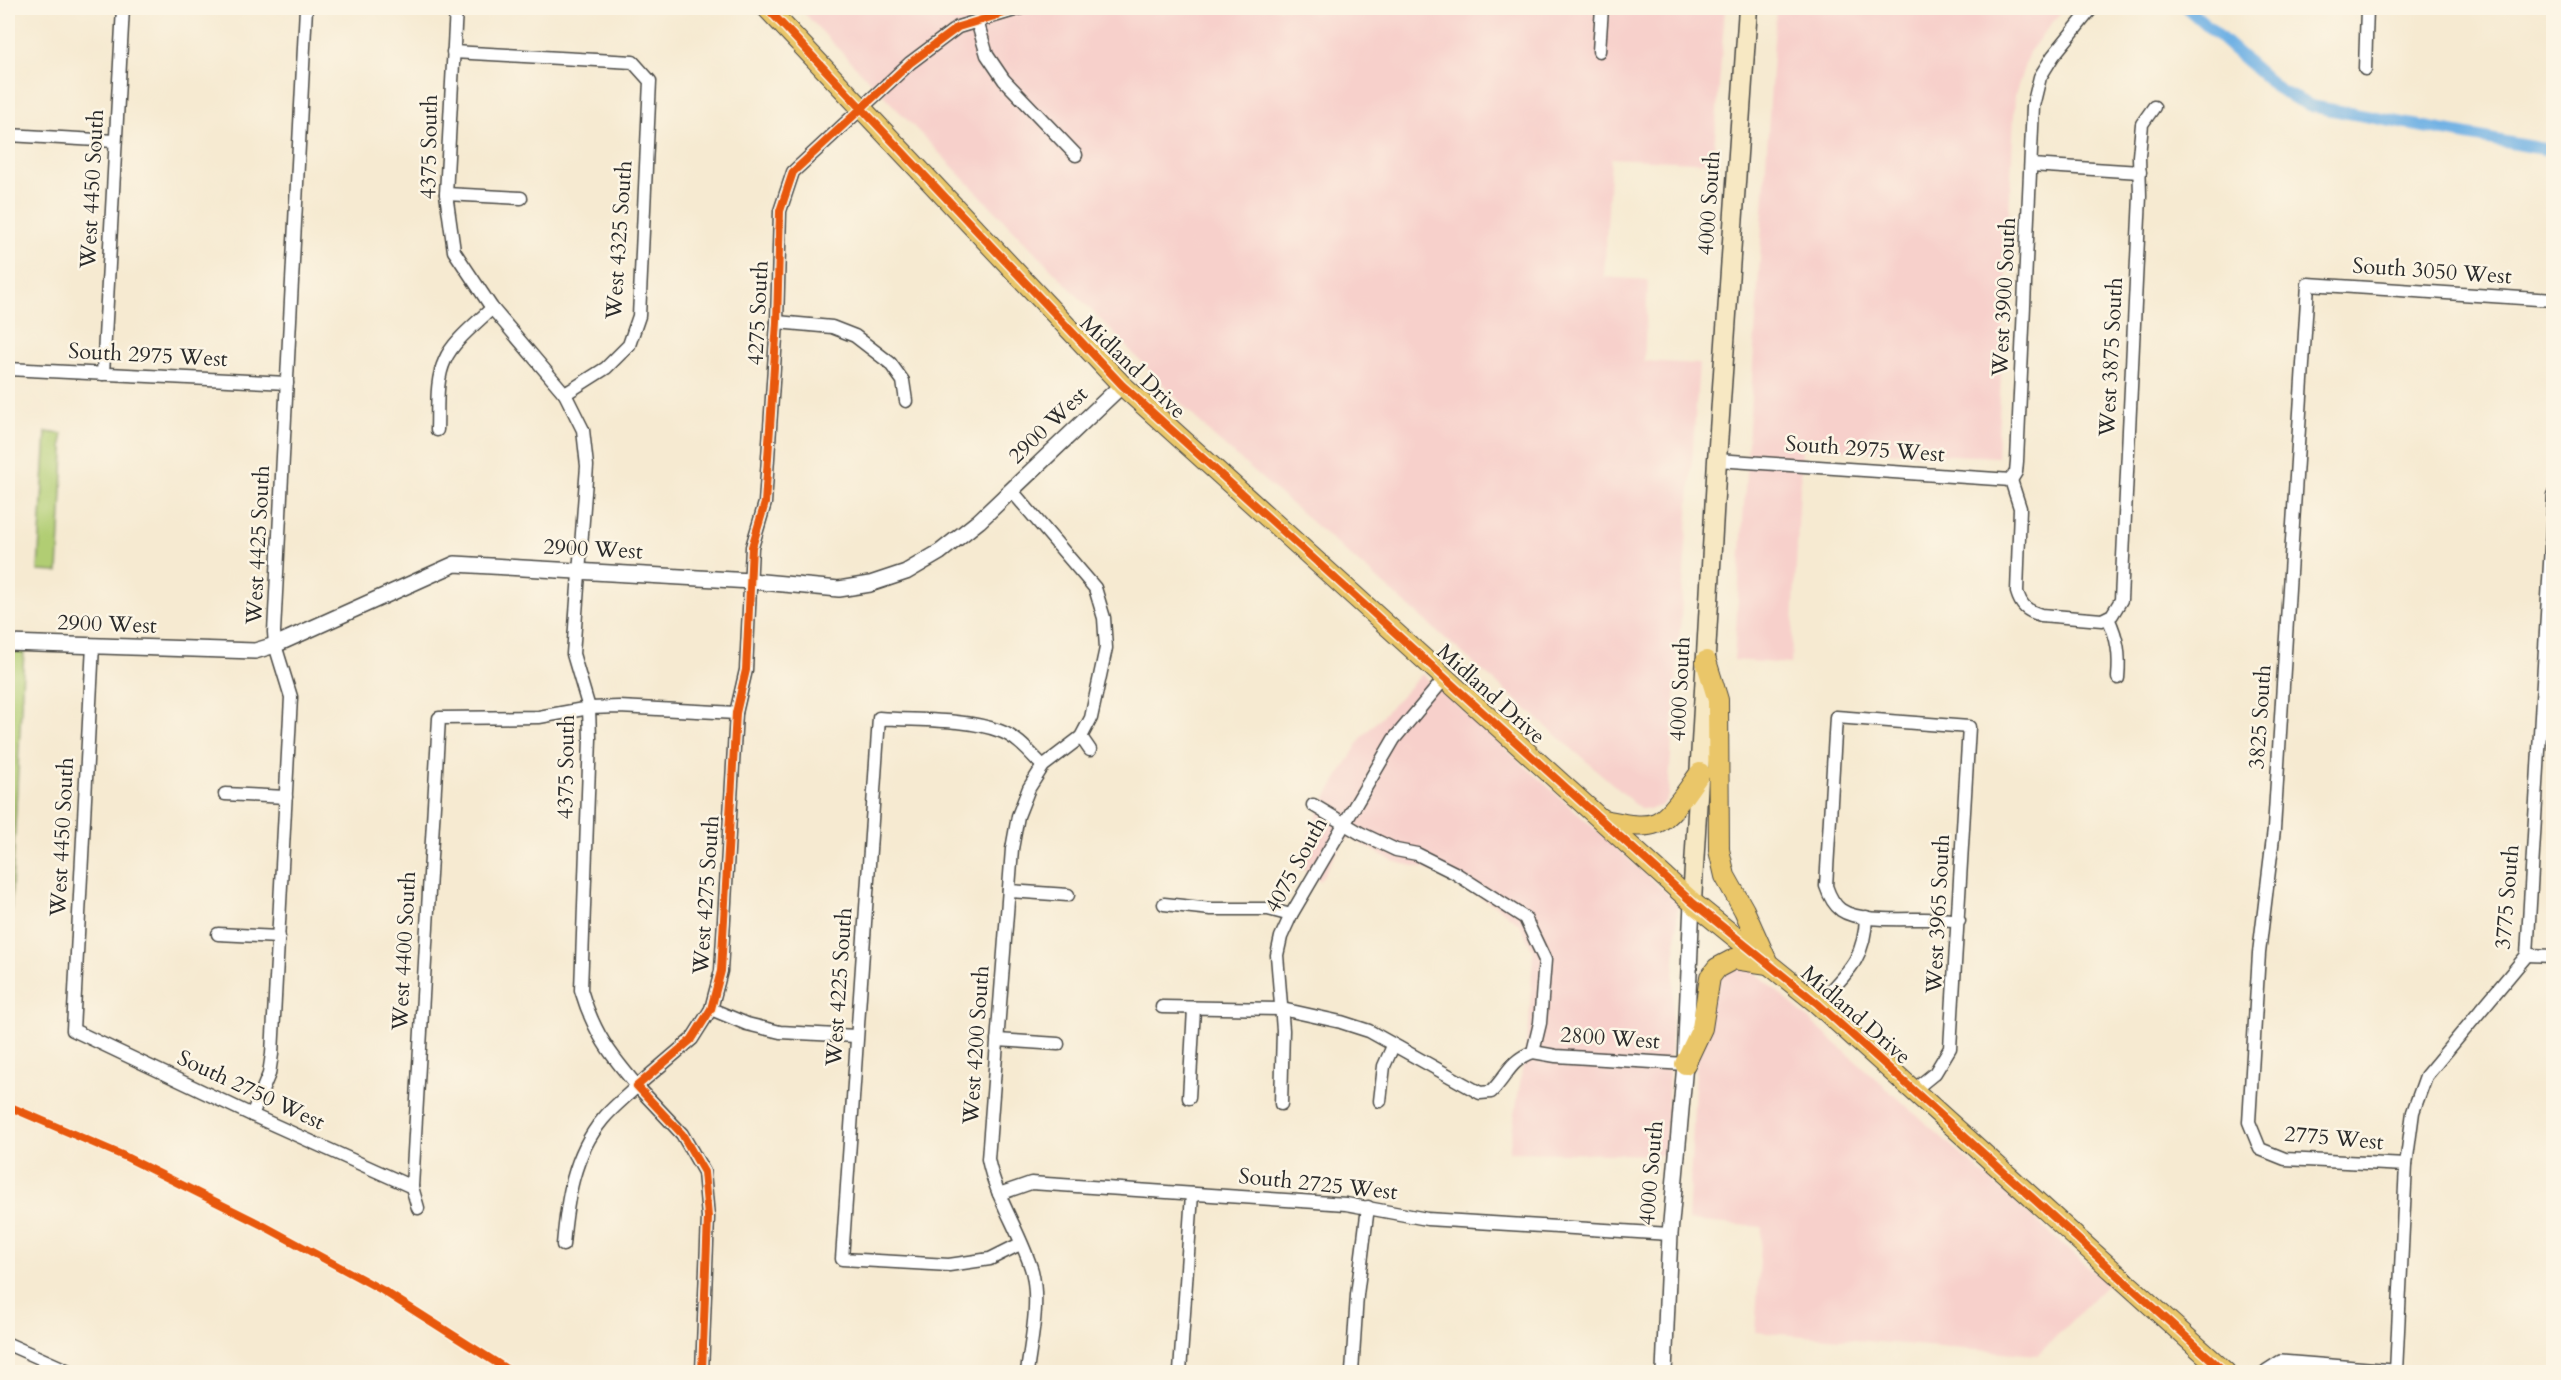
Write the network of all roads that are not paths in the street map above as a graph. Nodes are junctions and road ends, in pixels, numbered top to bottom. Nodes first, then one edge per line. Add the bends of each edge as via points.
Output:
1 (123, 8) edge
2 (306, 8) edge
3 (456, 8) edge
4 (767, 8) edge
5 (1021, 8) edge
6 (1602, 8) edge
7 (1748, 8) edge
8 (2092, 8) edge
9 (2367, 8) edge
10 (977, 21) junction
11 (1599, 51) dead end
12 (453, 52) junction
13 (2365, 69) dead end
14 (2154, 107) dead end
15 (860, 109) junction
16 (8, 135) edge
17 (115, 141) junction
18 (1076, 155) dead end
19 (2031, 165) junction
20 (2140, 172) junction
21 (446, 194) junction
22 (521, 198) dead end
23 (2308, 284) joint
24 (2553, 300) edge
25 (492, 308) junction
26 (777, 322) junction
27 (8, 369) edge
28 (103, 374) junction
29 (287, 383) junction
30 (1122, 385) junction
31 (565, 394) junction
32 (906, 401) dead end
33 (437, 430) dead end
34 (1716, 460) junction
35 (2011, 480) junction
36 (1012, 491) junction
37 (2553, 495) edge
38 (752, 547) joint
39 (580, 570) junction
40 (751, 581) junction
41 (2111, 614) junction
42 (8, 643) edge
43 (93, 645) junction
44 (275, 645) junction
45 (1706, 661) junction
46 (1445, 678) junction
47 (2118, 678) dead end
48 (589, 708) junction
49 (736, 713) junction
50 (1081, 737) junction
51 (1090, 750) dead end
52 (1043, 766) junction
53 (1700, 773) junction
54 (225, 794) dead end
55 (286, 797) junction
56 (1313, 805) dead end
57 (1602, 819) junction
58 (1344, 823) junction
59 (1009, 891) junction
60 (1068, 895) dead end
61 (1692, 902) junction
62 (1164, 904) dead end
63 (1291, 915) junction
64 (1866, 918) junction
65 (1959, 921) junction
66 (218, 934) dead end
67 (279, 937) junction
68 (2527, 955) junction
69 (2553, 956) edge
70 (1768, 964) junction
71 (1818, 1004) junction
72 (1162, 1007) dead end
73 (1194, 1009) junction
74 (1282, 1009) junction
75 (711, 1010) junction
76 (73, 1030) joint
77 (856, 1036) junction
78 (997, 1040) junction
79 (1058, 1044) dead end
80 (1393, 1046) junction
81 (1533, 1052) junction
82 (1685, 1064) junction
83 (637, 1086) junction
84 (1914, 1090) junction
85 (1189, 1098) dead end
86 (1380, 1101) dead end
87 (1281, 1104) dead end
88 (252, 1115) junction
89 (2260, 1149) joint
90 (2406, 1165) junction
91 (412, 1187) junction
92 (999, 1194) junction
93 (1192, 1194) junction
94 (1368, 1207) junction
95 (418, 1208) dead end
96 (1670, 1234) junction
97 (1020, 1244) junction
98 (563, 1245) dead end
99 (8, 1344) edge
100 (71, 1372) edge
101 (702, 1372) edge
102 (1028, 1372) edge
103 (1180, 1372) edge
104 (1352, 1372) edge
105 (1664, 1372) edge
106 (2225, 1372) edge
107 (2267, 1372) edge
108 (2394, 1372) edge

1 - 17 street, West 4450 South
2 - 29 street, West 4425 South
3 - 12 street, 4375 South
4 - 15 main road, Midland Drive
5 - 10 street, 4275 South
6 - 11 street
7 - 34 main road, 4000 South
8 - 19 street, West 3900 South via 2040,77 2033,106
9 - 13 street
10 - 15 street, 4275 South via 958,27 910,63
10 - 18 street via 987,55 1004,80
12 - 21 street, 4375 South
12 - 31 street, West 4325 South via 633,62 650,81 639,316 629,345 606,368
14 - 20 street, West 3875 South via 2142,124
15 - 26 street, 4275 South via 793,172 780,211
15 - 30 main road, Midland Drive
16 - 17 street
17 - 28 street, West 4450 South
19 - 20 street
19 - 35 street, West 3900 South via 2017,461
20 - 41 street, West 3875 South via 2121,600
21 - 22 street
21 - 25 street, 4375 South via 454,251
23 - 24 street, South 3050 West
23 - 89 street, 3825 South via 2274,829 2259,953 2250,1100 2249,1122
25 - 31 street, 4375 South
25 - 33 street via 445,360 438,391
26 - 32 street via 832,327 855,336 890,363 903,381
26 - 38 street, 4275 South via 765,503
27 - 28 street, South 2975 West
28 - 29 street, South 2975 West
29 - 44 street, West 4425 South
30 - 36 street, 2900 West
30 - 46 main road, Midland Drive
31 - 39 street, 4375 South via 583,430 587,466
34 - 35 street, South 2975 West
34 - 45 main road, 4000 South
35 - 41 street via 2020,508 2020,603 2041,615 2102,620
36 - 40 street, 2900 West via 940,552 906,572 839,589
36 - 50 street, West 4200 South via 1095,588 1104,618 1106,648 1091,718
37 - 68 street, 3775 South
38 - 40 street, West 4275 South
39 - 40 street, 2900 West
39 - 44 street, 2900 West via 455,564
39 - 48 street, 4375 South via 573,654
40 - 49 street, West 4275 South via 746,670
41 - 47 street via 2120,652
42 - 43 street, 2900 West
43 - 44 street, 2900 West via 255,651
43 - 76 street, West 4450 South
44 - 55 street, West 4425 South via 291,697
45 - 53 main road, 4000 South
45 - 70 main road via 1718,700 1719,850 1725,876
46 - 57 main road, Midland Drive
46 - 58 street, 4075 South via 1394,739
48 - 49 street
48 - 83 street, 4375 South via 581,990 590,1021
48 - 91 street, West 4400 South via 539,717 439,718
49 - 75 street, West 4275 South via 721,972
50 - 51 street
50 - 52 street, West 4200 South
52 - 59 street, West 4200 South via 1018,816
52 - 77 street, West 4225 South via 1001,731 976,724 879,718
53 - 57 main road via 1657,823 1628,825
53 - 61 main road, 4000 South
54 - 55 street
55 - 67 street, West 4425 South
56 - 58 street
57 - 61 main road, Midland Drive
58 - 63 street, 4075 South
58 - 81 street via 1396,850 1417,854 1455,873 1525,918 1545,960 1540,1023
59 - 60 street
59 - 78 street, West 4200 South
61 - 70 main road, Midland Drive
61 - 82 street, 4000 South
62 - 63 street via 1268,909
63 - 74 street, 4075 South via 1277,955
64 - 65 street
64 - 65 street, West 3965 South via 1842,911 1826,886 1836,717 1969,727
64 - 71 street via 1863,950
65 - 84 street, West 3965 South via 1950,1048 1935,1073
66 - 67 street
67 - 88 street, West 4425 South via 272,1054
68 - 69 street
68 - 90 street, 3775 South via 2426,1076 2413,1112
70 - 71 main road, Midland Drive
70 - 82 main road via 1734,959 1717,968 1710,977 1702,1028
71 - 84 main road, Midland Drive
72 - 73 street
73 - 74 street
73 - 85 street
74 - 80 street via 1369,1031
74 - 87 street, 4075 South
75 - 77 street via 780,1032
75 - 83 street, West 4275 South via 692,1039
76 - 88 street, South 2750 West
77 - 97 street, West 4225 South via 842,1259 949,1265 990,1259
78 - 79 street
78 - 92 street, West 4200 South via 988,1160
80 - 81 street via 1480,1094 1491,1092 1513,1061
80 - 86 street via 1384,1066
81 - 82 street, 2800 West
82 - 96 street, 4000 South
83 - 98 street via 603,1119 579,1156 567,1199
83 - 101 street via 682,1134 704,1172 708,1217
84 - 106 main road, Midland Drive
88 - 91 street, South 2750 West
89 - 90 street, 2775 West via 2285,1159
90 - 108 street, 3775 South
91 - 95 street, West 4400 South
92 - 93 street, South 2725 West via 1031,1183
92 - 97 street, West 4200 South
93 - 94 street, South 2725 West
93 - 103 street
94 - 96 street, South 2725 West via 1427,1219
94 - 104 street
96 - 105 street, 4000 South
97 - 102 street, West 4200 South via 1032,1272 1035,1307
99 - 100 street
107 - 108 street via 2281,1364

